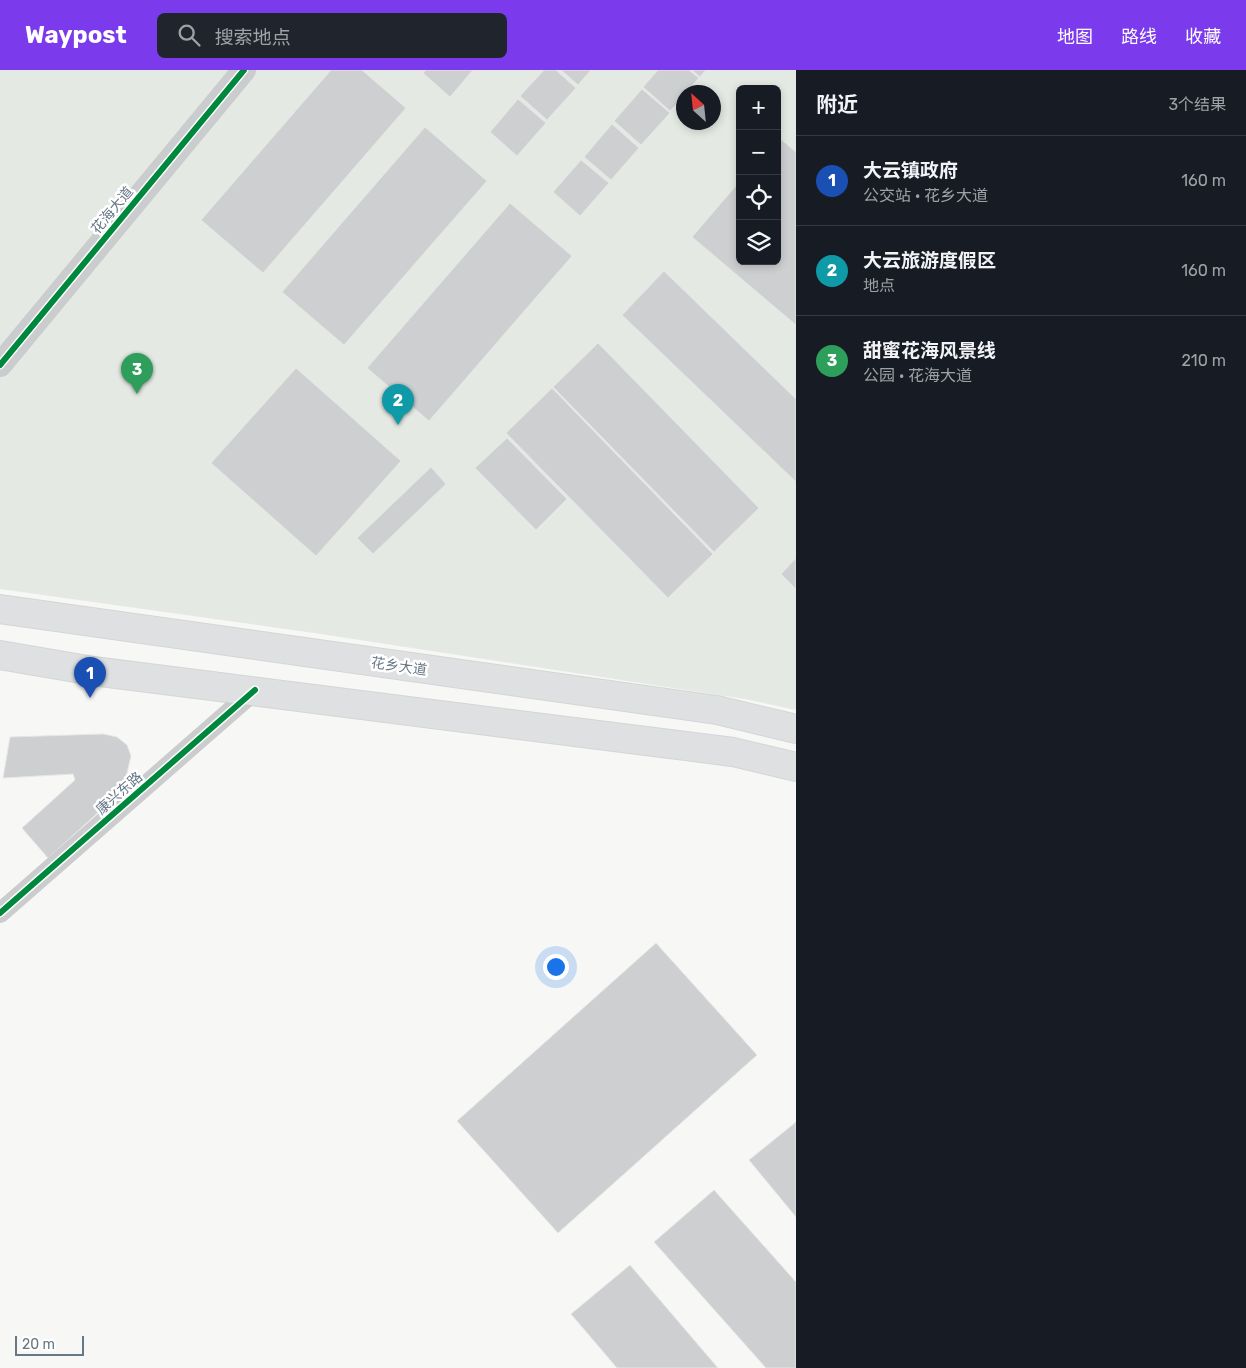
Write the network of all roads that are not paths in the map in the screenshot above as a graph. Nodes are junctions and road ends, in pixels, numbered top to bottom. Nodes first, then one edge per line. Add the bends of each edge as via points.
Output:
1 (244, 70) edge
2 (0, 365) edge
3 (0, 609) edge
4 (0, 655) edge
5 (255, 690) junction
6 (796, 729) edge
7 (796, 767) edge
8 (0, 914) edge

1 - 2 street, 花海大道
3 - 6 main road, 花乡大道 via 716,710
4 - 5 main road via 93,671
5 - 7 main road via 733,752
5 - 8 street, 康兴东路

